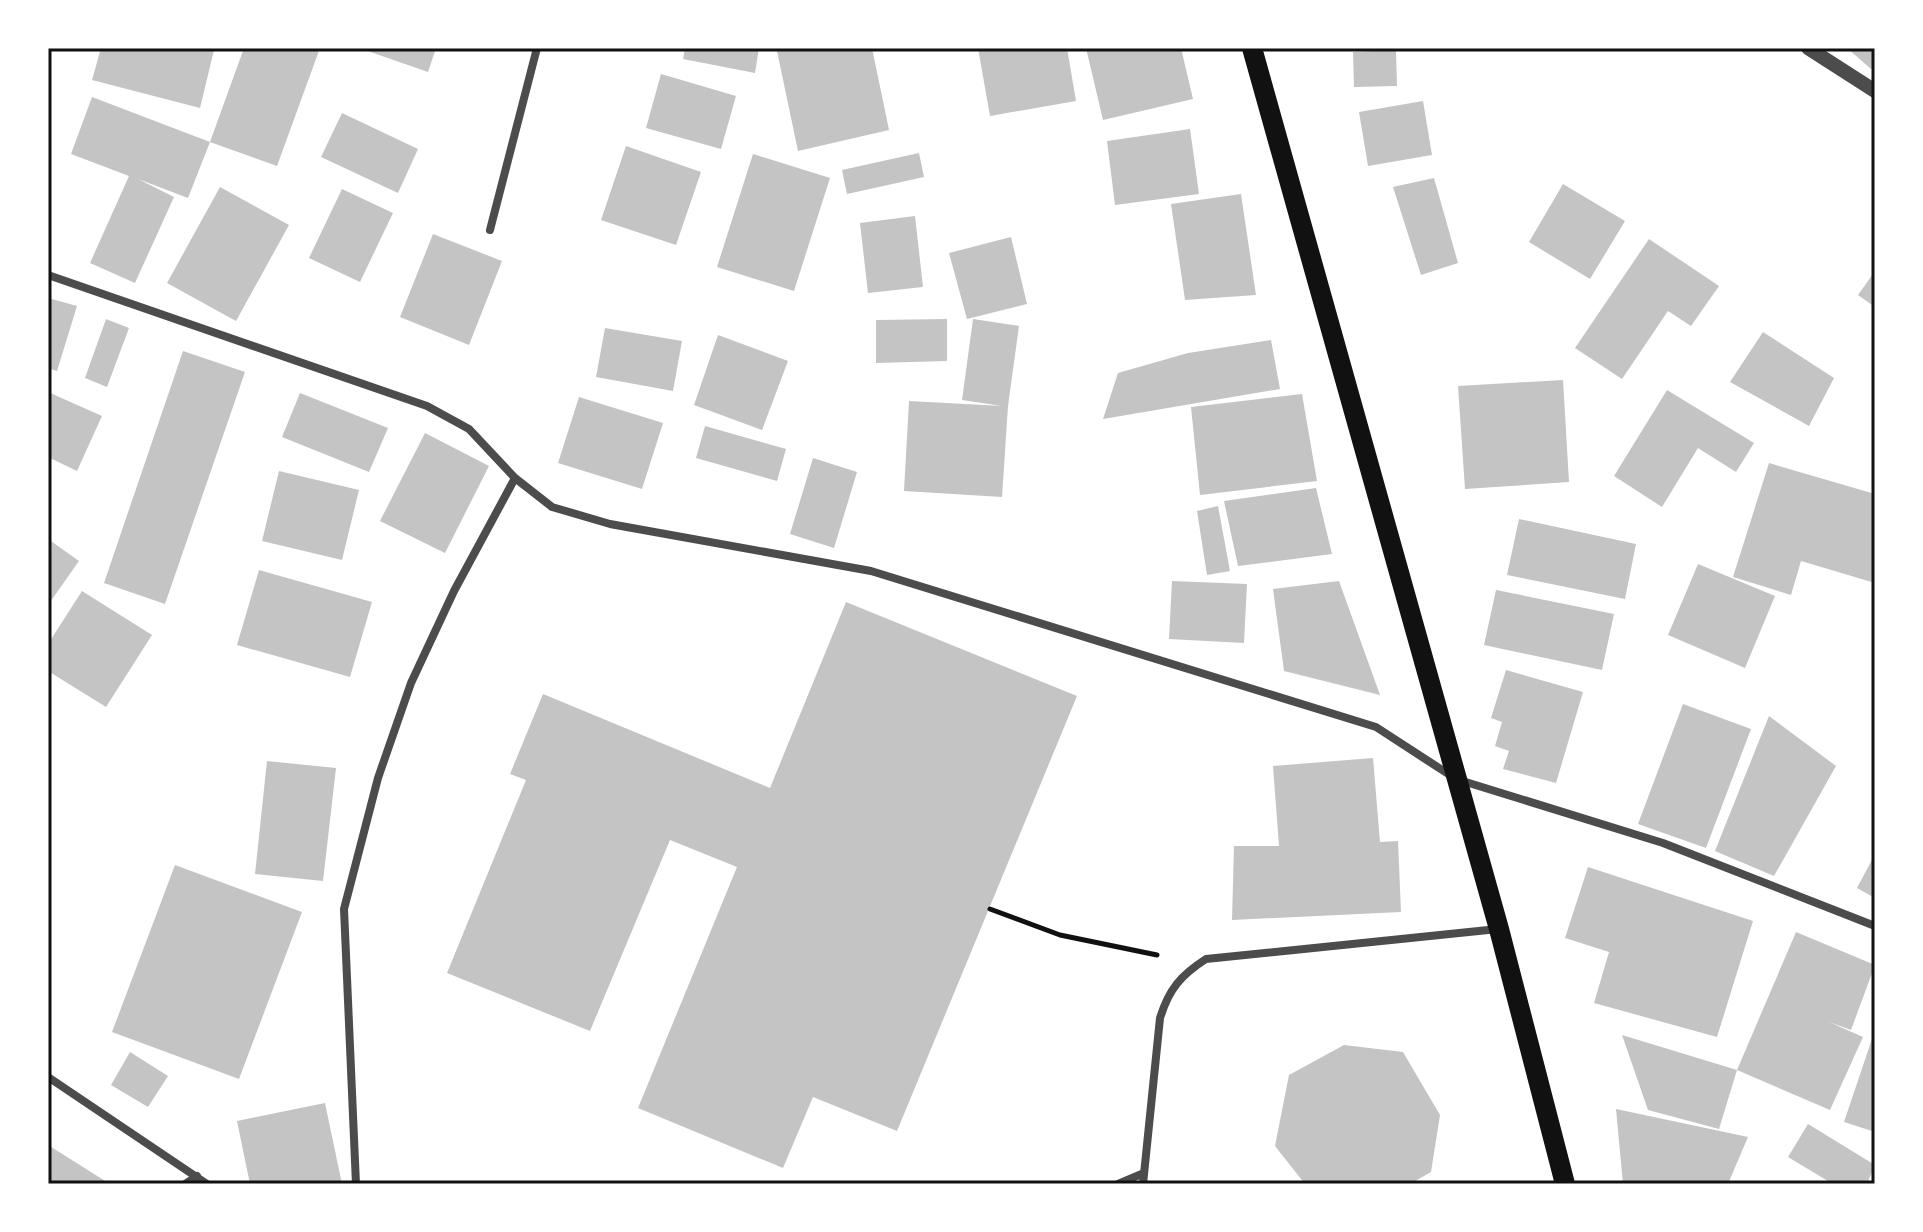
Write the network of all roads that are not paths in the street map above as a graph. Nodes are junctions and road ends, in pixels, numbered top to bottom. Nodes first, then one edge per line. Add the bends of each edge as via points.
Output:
1 (537, 48) edge
2 (1252, 48) edge
3 (1808, 48) edge
4 (1875, 91) edge
5 (490, 230) dead end
6 (48, 275) edge
7 (515, 478) junction
8 (1456, 779) junction
9 (1875, 926) edge
10 (1499, 929) junction
11 (48, 1077) edge
12 (1144, 1173) junction
13 (197, 1176) junction
14 (185, 1184) edge
15 (207, 1184) edge
16 (356, 1184) edge
17 (1118, 1184) edge
18 (1143, 1184) edge
19 (1565, 1184) edge

1 - 5 street
2 - 8 main road
3 - 4 street
6 - 7 street via 427,406 469,429
7 - 8 street via 552,507 610,524 871,571 1376,727
7 - 16 street via 411,683 378,778 344,909
8 - 9 street via 1663,843
8 - 10 main road
10 - 12 street via 1206,959 1184,974 1168,994 1160,1018
10 - 19 main road
11 - 13 street
12 - 17 street
12 - 18 street
13 - 14 street
13 - 15 street

